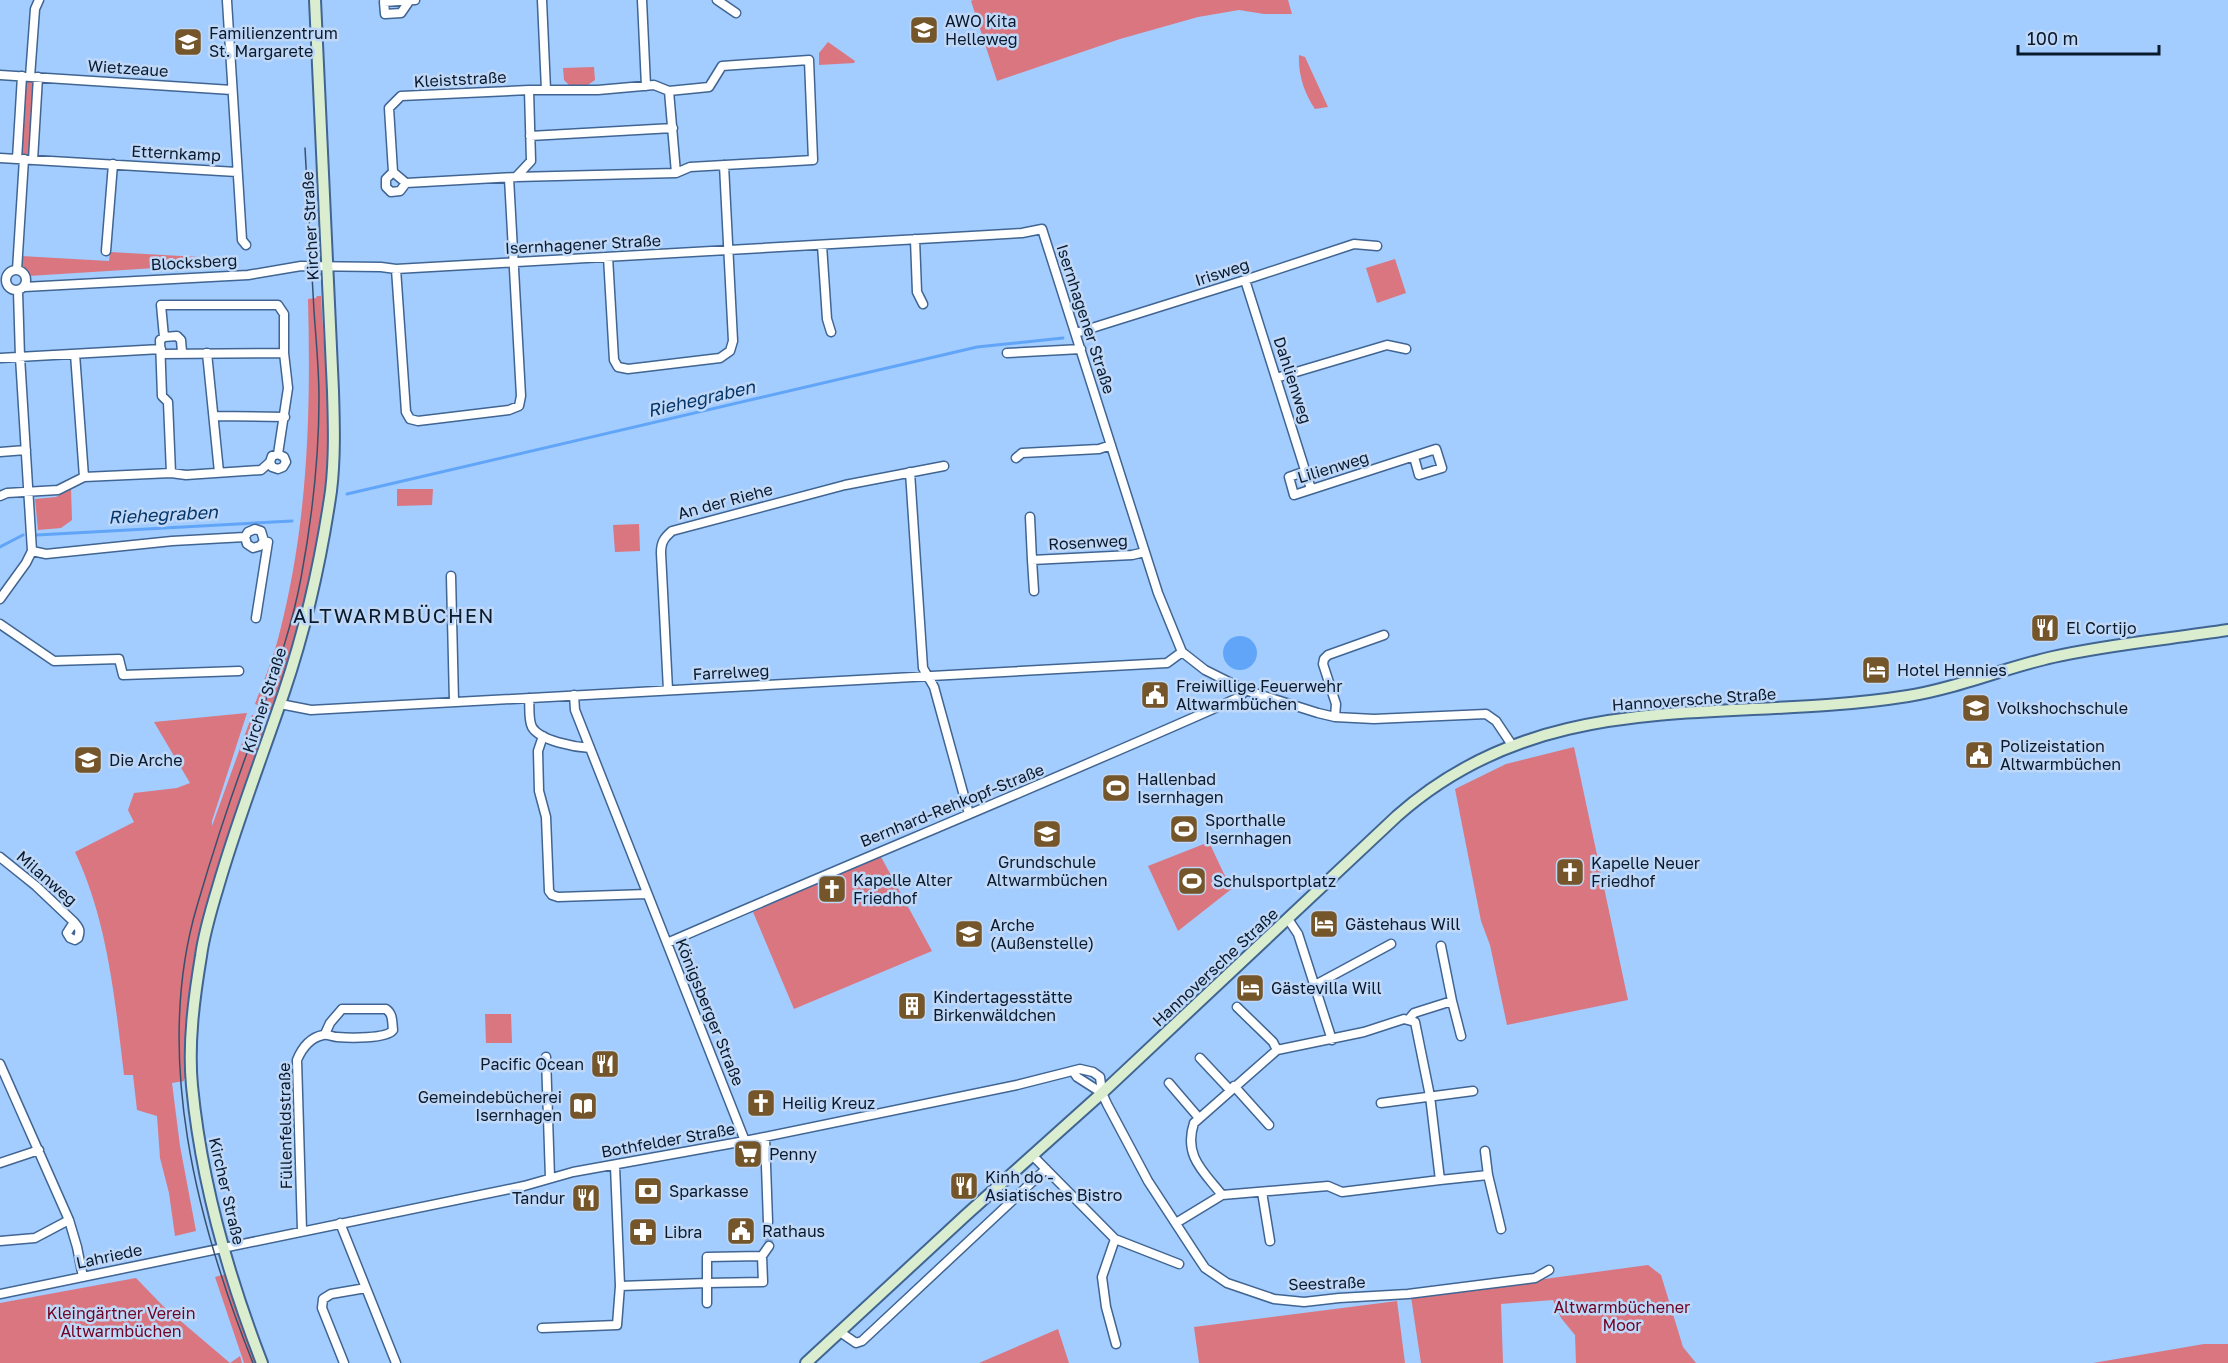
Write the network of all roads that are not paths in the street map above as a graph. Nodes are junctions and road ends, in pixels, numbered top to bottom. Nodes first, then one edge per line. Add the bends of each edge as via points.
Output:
1 (39, 0) edge
2 (315, 0) edge
3 (542, 0) edge
4 (717, 0) edge
5 (226, 1) edge
6 (644, 2) edge
7 (736, 13) dead end
8 (0, 75) edge
9 (30, 77) junction
10 (646, 86) junction
11 (232, 90) junction
12 (529, 90) junction
13 (546, 90) junction
14 (669, 91) junction
15 (673, 128) junction
16 (530, 136) junction
17 (0, 158) edge
18 (25, 159) junction
19 (113, 164) junction
20 (724, 165) junction
21 (237, 172) junction
22 (393, 172) junction
23 (676, 173) junction
24 (512, 177) junction
25 (406, 183) junction
26 (915, 239) junction
27 (246, 245) dead end
28 (822, 245) junction
29 (1377, 246) dead end
30 (106, 251) dead end
31 (728, 252) junction
32 (608, 257) junction
33 (513, 263) junction
34 (327, 267) junction
35 (396, 269) junction
36 (17, 270) junction
37 (26, 277) junction
38 (3, 278) edge
39 (1245, 280) junction
40 (61, 283) junction
41 (4, 287) edge
42 (21, 289) junction
43 (923, 304) dead end
44 (831, 332) dead end
45 (1076, 333) junction
46 (164, 337) junction
47 (1080, 349) junction
48 (1406, 349) dead end
49 (161, 351) junction
50 (182, 352) junction
51 (207, 353) junction
52 (284, 353) junction
53 (1007, 353) dead end
54 (75, 354) junction
55 (20, 357) junction
56 (0, 358) edge
57 (1276, 378) junction
58 (214, 416) junction
59 (285, 417) junction
60 (1111, 445) junction
61 (26, 450) junction
62 (0, 452) edge
63 (278, 454) junction
64 (1414, 457) dead end
65 (1016, 458) dead end
66 (270, 462) junction
67 (944, 466) dead end
68 (1306, 471) junction
69 (219, 472) junction
70 (910, 472) junction
71 (171, 473) junction
72 (84, 477) junction
73 (1311, 489) junction
74 (28, 492) junction
75 (0, 496) edge
76 (1030, 517) dead end
77 (245, 537) junction
78 (264, 541) junction
79 (32, 551) junction
80 (1145, 552) junction
81 (1032, 560) junction
82 (451, 576) dead end
83 (1034, 591) dead end
84 (0, 599) edge
85 (256, 618) dead end
86 (0, 624) edge
87 (2228, 630) edge
88 (1384, 635) dead end
89 (1182, 652) junction
90 (239, 671) dead end
91 (927, 676) junction
92 (668, 690) junction
93 (1245, 690) junction
94 (574, 695) junction
95 (530, 698) junction
96 (454, 702) junction
97 (280, 704) junction
98 (1335, 717) junction
99 (543, 736) junction
100 (1512, 745) junction
101 (590, 748) junction
102 (969, 814) junction
103 (0, 857) edge
104 (647, 894) junction
105 (1288, 919) junction
106 (74, 922) dead end
107 (667, 943) junction
108 (1391, 944) dead end
109 (1441, 946) dead end
110 (1316, 985) junction
111 (1452, 1001) junction
112 (1237, 1007) dead end
113 (1409, 1019) junction
114 (325, 1034) junction
115 (1461, 1036) dead end
116 (1332, 1040) junction
117 (1277, 1050) junction
118 (546, 1057) dead end
119 (1200, 1058) dead end
120 (0, 1064) edge
121 (1169, 1083) dead end
122 (1232, 1088) junction
123 (1473, 1090) dead end
124 (1102, 1093) junction
125 (1430, 1096) junction
126 (1381, 1103) dead end
127 (1199, 1118) junction
128 (1269, 1125) dead end
129 (765, 1137) junction
130 (745, 1141) junction
131 (39, 1150) junction
132 (1485, 1151) dead end
133 (1033, 1156) junction
134 (0, 1163) edge
135 (615, 1166) junction
136 (1046, 1169) junction
137 (1488, 1175) junction
138 (550, 1178) junction
139 (1440, 1180) junction
140 (1262, 1192) junction
141 (1222, 1195) junction
142 (69, 1220) junction
143 (768, 1222) tunnel mouth
144 (340, 1223) junction
145 (1176, 1223) junction
146 (1502, 1229) dead end
147 (302, 1231) junction
148 (1115, 1239) junction
149 (0, 1241) edge
150 (1270, 1241) dead end
151 (769, 1246) tunnel mouth
152 (224, 1248) junction
153 (762, 1256) junction
154 (1179, 1264) dead end
155 (1549, 1270) dead end
156 (83, 1277) junction
157 (708, 1283) junction
158 (620, 1286) junction
159 (366, 1288) junction
160 (0, 1294) edge
161 (708, 1304) dead end
162 (542, 1328) dead end
163 (840, 1332) junction
164 (1116, 1344) dead end
165 (262, 1363) edge
166 (344, 1363) edge
167 (396, 1363) edge
168 (806, 1363) edge

1 - 9 street via 34,9
2 - 34 main road, Kircher Straße
3 - 13 street
4 - 7 street
5 - 11 street
6 - 10 street
8 - 9 street, Wietzeaue
9 - 11 street, Wietzeaue
9 - 18 street
9 - 18 street
10 - 13 street, Kleiststraße
10 - 14 street, Kleiststraße
11 - 21 street
12 - 13 street, Kleiststraße
12 - 16 street
12 - 22 street, Kleiststraße via 401,96 389,108
14 - 15 street
14 - 20 street, Kleiststraße via 709,87 722,66 810,60 813,160
15 - 16 street
15 - 23 street
16 - 24 street via 531,161
17 - 18 street, Etternkamp
18 - 19 street, Etternkamp
18 - 36 street
19 - 21 street, Etternkamp
19 - 30 street, Etternkamp
20 - 23 street, Kleiststraße via 690,167
20 - 31 street
21 - 27 street via 242,240
22 - 25 street
22 - 25 street, Kleiststraße via 386,179 391,192 400,191
23 - 24 street, Kleiststraße
24 - 25 street, Kleiststraße
24 - 33 street
26 - 28 street, Isernhagener Straße
26 - 43 street via 917,292
26 - 45 street, Isernhagener Straße via 1042,229
28 - 31 street, Isernhagener Straße
28 - 44 street via 826,319
29 - 39 street, Irisweg via 1354,244
31 - 32 street, Isernhagener Straße
31 - 32 street via 733,341 730,351 720,358 628,369 618,367 614,360
32 - 33 street, Isernhagener Straße
33 - 35 street, Isernhagener Straße
33 - 35 street via 519,406 418,421 410,419 406,412
34 - 35 street, Isernhagener Straße
34 - 40 street, Blocksberg via 301,266 248,275
34 - 97 main road, Kircher Straße via 334,442 331,490 314,586
36 - 37 street, Blocksberg
36 - 38 street, Blocksberg
37 - 40 street, Blocksberg
37 - 42 street
38 - 41 street, Blocksberg
39 - 45 street, Irisweg
39 - 57 street, Dahlienweg
40 - 42 street, Blocksberg
41 - 42 street, Blocksberg
42 - 55 street
45 - 47 street, Isernhagener Straße
46 - 49 street via 160,340
46 - 50 street via 177,336
46 - 52 street via 161,305 278,305 284,314
47 - 53 street
47 - 60 street, Isernhagener Straße
48 - 57 street via 1387,345
49 - 50 street
49 - 54 street
49 - 71 street
50 - 51 street
51 - 52 street
51 - 58 street
52 - 59 street via 288,388
54 - 55 street
54 - 72 street
55 - 56 street
55 - 61 street
57 - 68 street, Dahlienweg
58 - 59 street
58 - 69 street
59 - 63 street
60 - 65 street via 1022,453
60 - 80 street, Isernhagener Straße
61 - 62 street
61 - 74 street
63 - 66 street
63 - 66 street via 284,457 284,467 278,470
64 - 73 street, Lilienweg
66 - 69 street via 261,470
67 - 70 street, An der Riehe
68 - 73 street, Dahlienweg
68 - 73 street, Lilienweg via 1289,477 1294,495
69 - 71 street
70 - 91 street via 922,668
70 - 92 street, An der Riehe via 796,498 672,531 665,537 661,553
71 - 72 street
72 - 74 street via 58,490
74 - 75 street
74 - 79 street
76 - 81 street, Rosenweg
77 - 78 street via 253,548
77 - 78 street via 255,529 261,531
77 - 79 street via 46,554
78 - 85 street via 268,542
79 - 84 street
80 - 81 street, Rosenweg
80 - 89 street, Isernhagener Straße
81 - 83 street, Rosenweg
82 - 96 street
86 - 90 street via 54,661 119,659 123,675
87 - 100 main road, Hannoversche Straße via 2052,657 1949,687 1873,701 1638,716 1577,725
88 - 98 street via 1324,659 1336,704
89 - 91 street, Farrelweg via 1167,663
89 - 93 street, Isernhagener Straße via 1205,670
91 - 92 street, Farrelweg
91 - 102 street via 934,687
92 - 94 street, Farrelweg
93 - 98 street, Isernhagener Straße
93 - 102 street, Bernhard-Rehkopf-Straße via 1240,698
94 - 95 street, Farrelweg
94 - 101 street, Königsberger Straße via 575,710
95 - 96 street, Farrelweg
95 - 99 street via 531,725
96 - 97 street, Farrelweg via 311,710
97 - 152 main road, Kircher Straße via 224,866 201,953 195,996 192,1084
98 - 100 street, Isernhagener Straße via 1486,714 1496,721
99 - 101 street via 573,747
99 - 104 street via 538,751 549,891 558,897
100 - 105 main road, Hannoversche Straße via 1464,768 1407,807
101 - 104 street, Königsberger Straße
102 - 107 street, Bernhard-Rehkopf-Straße
103 - 106 street, Milanweg
104 - 107 street, Königsberger Straße
105 - 110 street via 1298,934
105 - 124 main road, Hannoversche Straße
107 - 130 street, Königsberger Straße
108 - 110 street
109 - 111 street
110 - 116 street
111 - 113 street via 1414,1013
111 - 115 street
112 - 117 street
113 - 116 street
113 - 125 street via 1415,1022
114 - 114 street, Füllenfeldstraße via 386,1036 393,1030 392,1017 386,1008 342,1010
114 - 147 street, Füllenfeldstraße via 301,1049 297,1060
116 - 117 street
117 - 122 street
118 - 138 street
119 - 122 street
120 - 131 street
121 - 127 street
122 - 127 street
122 - 128 street
123 - 125 street
124 - 129 street, Bothfelder Straße via 1072,1071
124 - 133 main road, Hannoversche Straße
124 - 145 street, Seestraße via 1148,1181
125 - 126 street
125 - 139 street
127 - 141 street via 1192,1130 1191,1151
129 - 130 street, Bothfelder Straße
129 - 143 street
130 - 135 street, Bothfelder Straße
131 - 134 street
131 - 142 street
132 - 137 street
133 - 136 street
133 - 163 main road, Hannoversche Straße
135 - 138 street, Bothfelder Straße
135 - 158 street
136 - 148 street
136 - 163 street via 862,1341 856,1343
137 - 139 street
137 - 146 street
138 - 144 street, Bothfelder Straße
139 - 140 street via 1341,1192 1328,1186
140 - 141 street
140 - 150 street
141 - 145 street
142 - 149 street via 34,1238
142 - 156 street
144 - 147 street, Bothfelder Straße
144 - 159 street
145 - 155 street, Seestraße via 1205,1268 1227,1283 1274,1299 1304,1302 1407,1294 1535,1278
147 - 152 street, Bothfelder Straße
148 - 154 street
148 - 164 street via 1102,1277
151 - 153 street
152 - 156 street, Lahriede
152 - 165 main road, Kircher Straße
153 - 157 street via 708,1257
153 - 157 street via 763,1282
156 - 160 street, Lahriede
157 - 158 street
157 - 161 street
158 - 162 street via 617,1324
159 - 166 street via 323,1299 322,1308
159 - 167 street
163 - 168 main road, Hannoversche Straße

